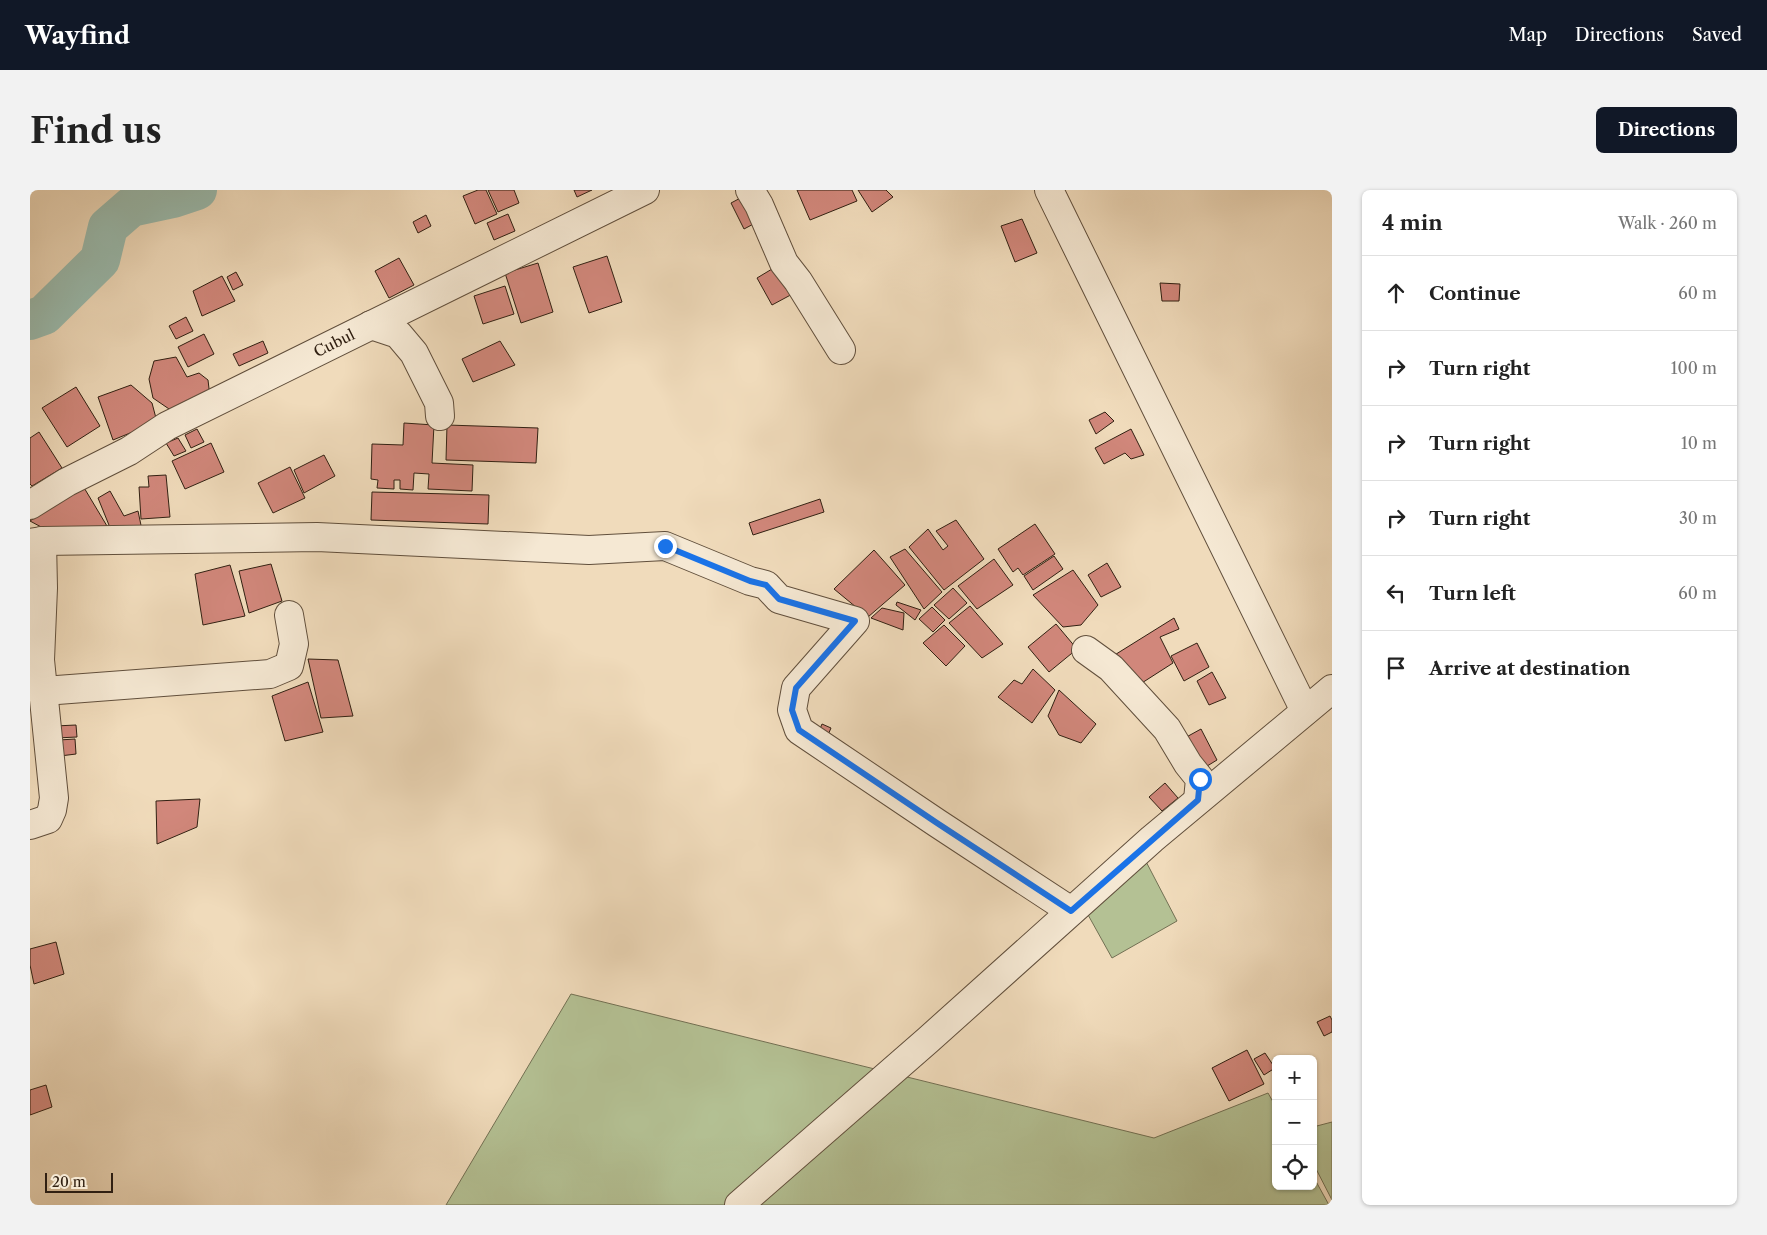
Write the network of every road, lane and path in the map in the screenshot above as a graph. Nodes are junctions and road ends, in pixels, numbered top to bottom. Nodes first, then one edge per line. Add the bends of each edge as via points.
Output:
1 (645, 190) edge
2 (750, 190) edge
3 (1049, 190) edge
4 (371, 325) junction
5 (841, 350) dead end
6 (440, 416) dead end
7 (30, 505) edge
8 (36, 542) edge
9 (289, 615) dead end
10 (1086, 650) dead end
11 (1332, 689) edge
12 (44, 691) junction
13 (1305, 711) junction
14 (1198, 800) junction
15 (30, 825) edge
16 (1071, 911) junction
17 (739, 1205) edge

1 - 4 street, Cubul
2 - 5 street via 760,205 784,263
3 - 13 street
4 - 6 street via 398,334 414,352 439,403
4 - 7 street, Cubul via 166,426 129,451
8 - 12 street via 43,588 40,660
8 - 16 street via 317,537 589,550 665,546 766,585 779,599 855,621 796,688 792,710 799,730
9 - 12 street via 294,644 288,666 270,674
10 - 14 street via 1110,668 1167,729 1200,779
11 - 13 street
12 - 15 street via 54,798 48,819
13 - 14 street
14 - 16 street
16 - 17 street

